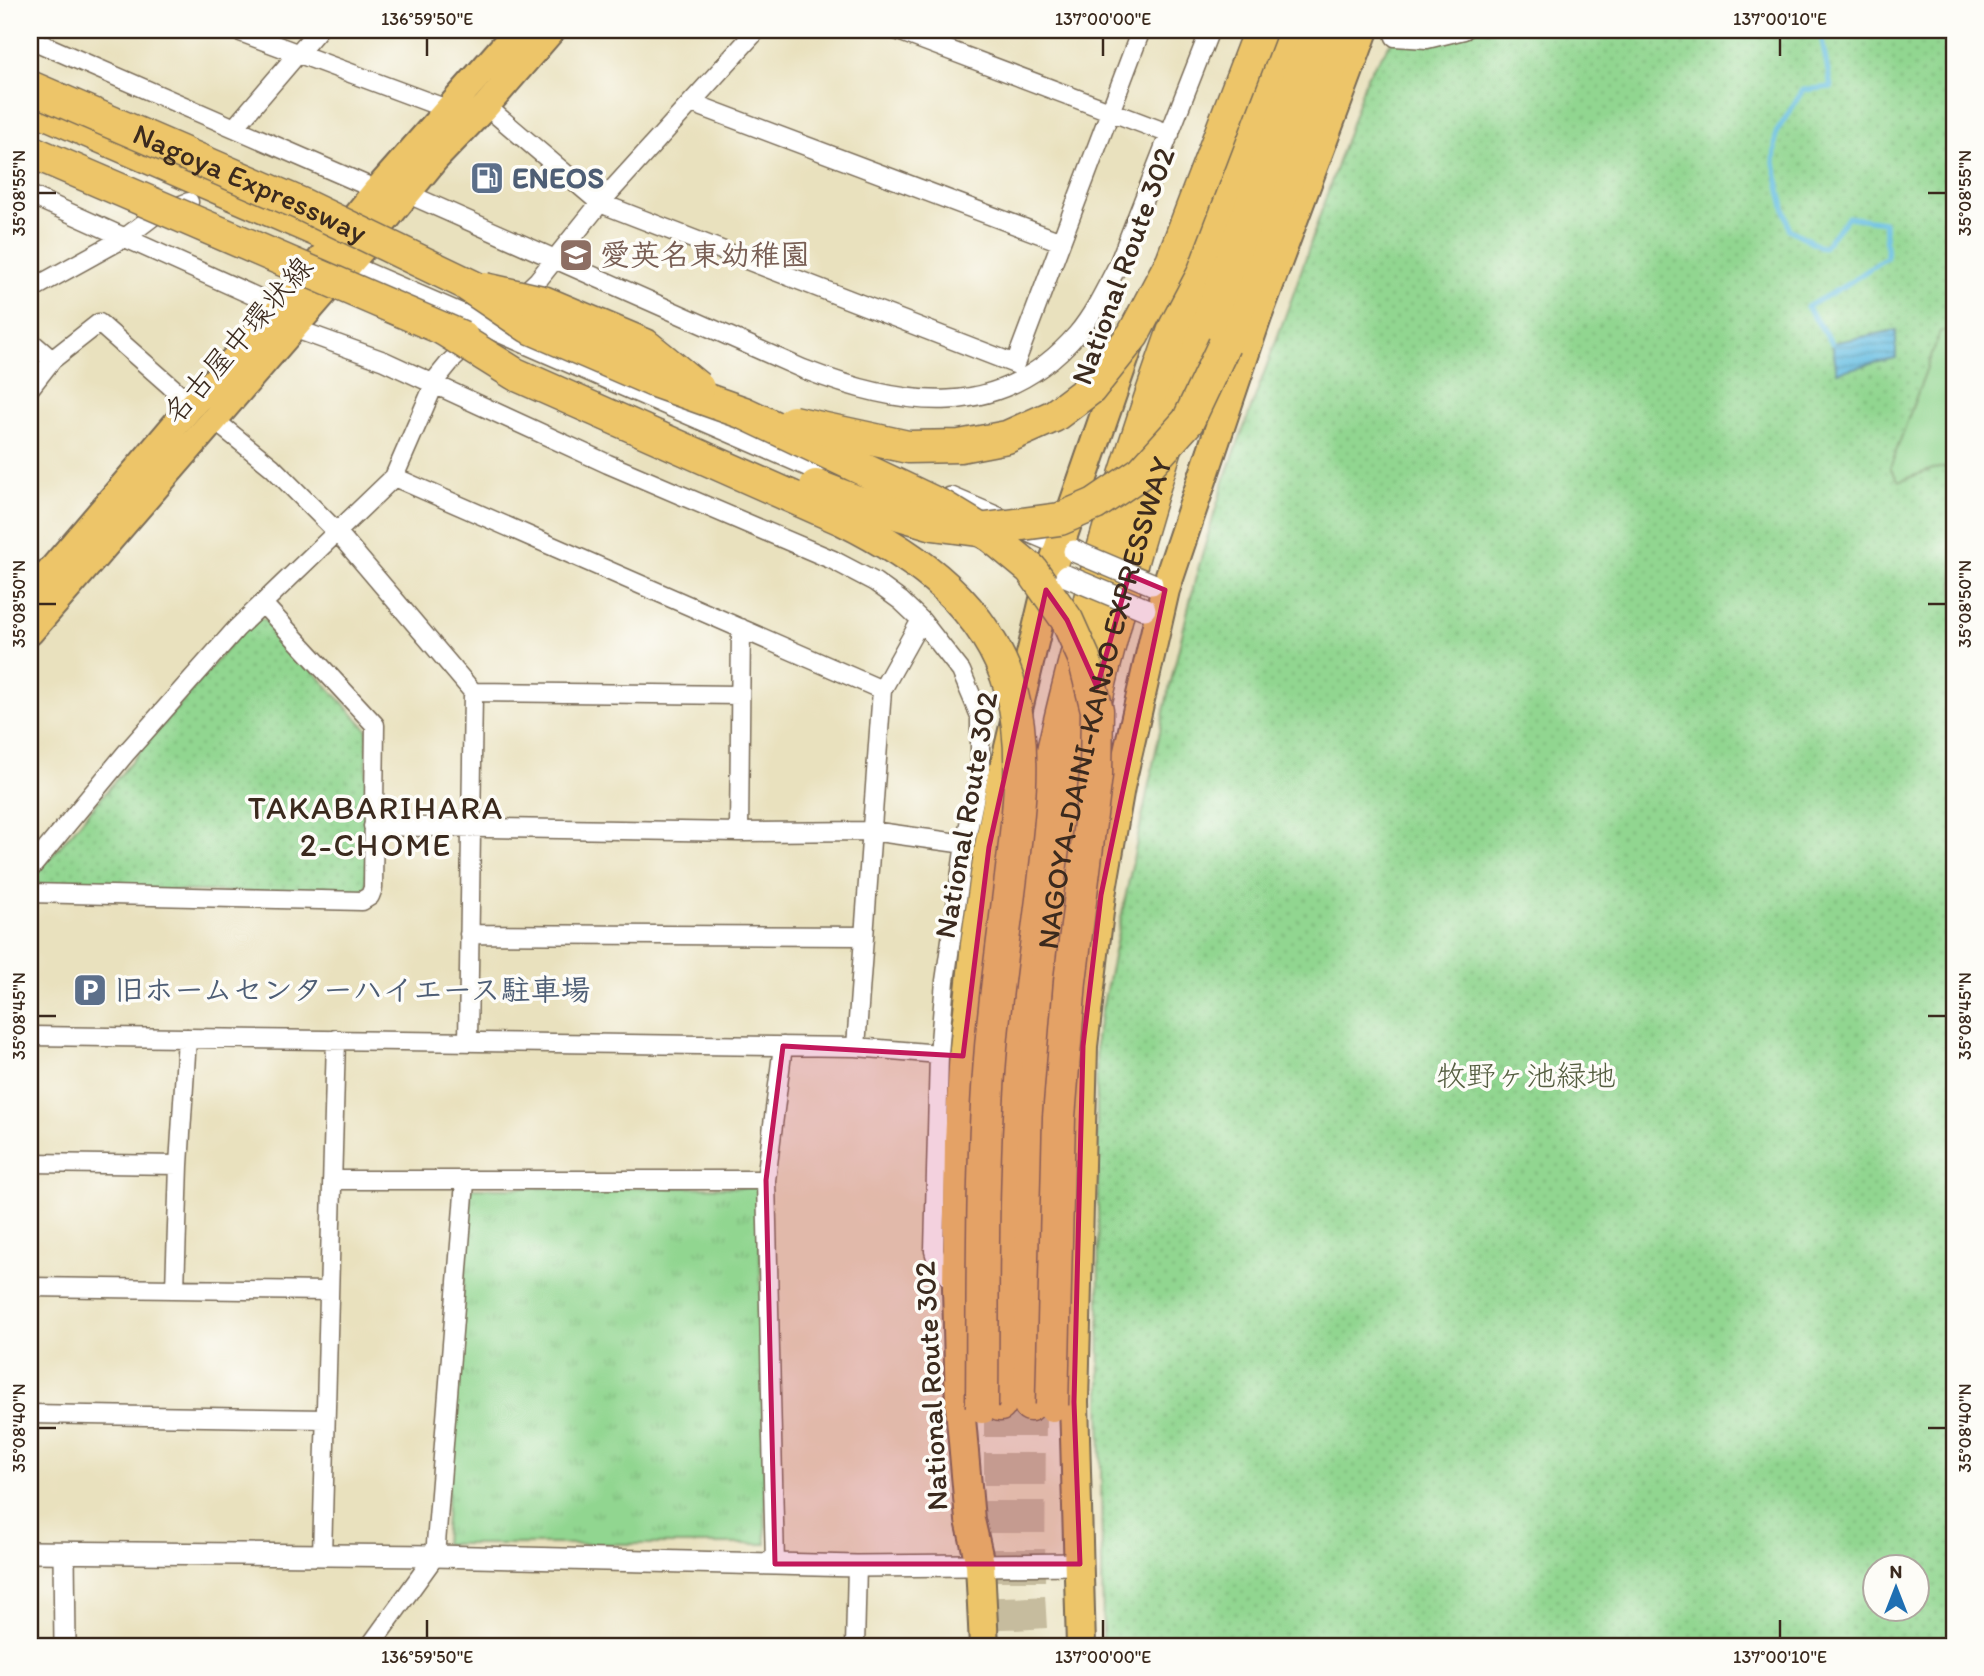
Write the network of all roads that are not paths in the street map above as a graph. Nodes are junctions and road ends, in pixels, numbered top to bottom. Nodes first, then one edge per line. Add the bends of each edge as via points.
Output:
1 (234, 30) edge
2 (318, 30) edge
3 (518, 30) edge
4 (552, 30) edge
5 (757, 30) edge
6 (896, 30) edge
7 (1140, 30) edge
8 (1210, 30) edge
9 (1244, 30) edge
10 (1260, 30) edge
11 (1288, 30) edge
12 (1317, 30) edge
13 (1345, 30) edge
14 (1364, 30) edge
15 (1398, 30) edge
16 (1464, 30) edge
17 (30, 39) edge
18 (298, 54) junction
19 (30, 87) edge
20 (692, 103) junction
21 (30, 106) edge
22 (486, 106) junction
23 (447, 109) junction
24 (1110, 111) junction
25 (30, 124) edge
26 (234, 127) junction
27 (1170, 134) junction
28 (30, 151) edge
29 (377, 190) junction
30 (406, 193) junction
31 (30, 195) edge
32 (189, 202) dead end
33 (600, 203) junction
34 (273, 220) junction
35 (126, 237) junction
36 (1061, 242) junction
37 (343, 252) junction
38 (555, 258) junction
39 (30, 290) edge
40 (506, 310) junction
41 (287, 318) junction
42 (488, 327) junction
43 (443, 329) junction
44 (30, 341) edge
45 (52, 360) junction
46 (1015, 364) junction
47 (1021, 381) junction
48 (433, 384) junction
49 (30, 388) edge
50 (202, 412) junction
51 (744, 413) junction
52 (394, 477) junction
53 (338, 533) junction
54 (1062, 560) junction
55 (30, 595) edge
56 (1155, 600) junction
57 (263, 604) junction
58 (921, 620) junction
59 (741, 628) junction
60 (30, 632) edge
61 (882, 690) junction
62 (473, 692) junction
63 (740, 695) junction
64 (373, 826) junction
65 (471, 827) junction
66 (871, 831) junction
67 (739, 832) junction
68 (965, 844) junction
69 (30, 869) edge
70 (30, 893) edge
71 (469, 934) junction
72 (864, 936) junction
73 (30, 1036) edge
74 (187, 1038) junction
75 (336, 1039) junction
76 (468, 1041) junction
77 (783, 1046) junction
78 (856, 1047) junction
79 (939, 1054) junction
80 (30, 1163) edge
81 (179, 1165) junction
82 (332, 1180) junction
83 (766, 1180) junction
84 (465, 1182) junction
85 (30, 1287) edge
86 (957, 1288) junction
87 (175, 1289) junction
88 (329, 1291) junction
89 (1016, 1405) junction
90 (30, 1414) edge
91 (325, 1419) junction
92 (30, 1552) edge
93 (64, 1553) junction
94 (322, 1555) junction
95 (435, 1556) junction
96 (775, 1564) junction
97 (980, 1564) junction
98 (1080, 1564) junction
99 (857, 1566) junction
100 (65, 1646) edge
101 (370, 1646) edge
102 (855, 1646) edge
103 (984, 1646) edge
104 (1081, 1646) edge

1 - 18 street
2 - 18 street
3 - 23 main road, 名古屋中環状線
4 - 22 main road, 名古屋中環状線
5 - 20 street
6 - 24 street
7 - 24 street
8 - 27 street
9 - 54 highway, National Route 302 via 1150,283 1087,467
10 - 51 highway, bridge via 1172,261 1133,335 1090,389 1054,416 1007,437 960,446 908,447
11 - 89 highway, NAGOYA-DAINI-KANJO EXPRESSWAY via 1179,316 1104,545 1042,807 1026,912 1009,1150
12 - 89 highway, NAGOYA-DAINI-KANJO EXPRESSWAY via 1186,387 1105,660 1071,804 1052,914 1040,1025
13 - 43 highway, bridge via 1224,345 1188,421 1142,472 1095,504 1060,519 978,530 933,524 852,500
14 - 56 highway
15 - 16 street via 1395,37 1427,38
17 - 26 street
18 - 23 street
18 - 26 street
19 - 51 highway, Nagoya Expressway, bridge via 302,204 467,285 529,327 654,381
20 - 33 street
20 - 36 street
21 - 34 highway
22 - 30 main road, 名古屋中環状線
22 - 33 street
23 - 29 main road, 名古屋中環状線
24 - 27 street
24 - 36 street
25 - 34 highway
26 - 29 street
27 - 47 street via 1099,301 1078,333
28 - 43 highway, Nagoya Expressway, bridge
29 - 37 main road, 名古屋中環状線
30 - 37 main road, 名古屋中環状線
30 - 38 street
31 - 35 street
32 - 35 street via 155,215
33 - 38 street
33 - 46 street
34 - 37 highway via 304,241
35 - 39 street
35 - 41 street
36 - 46 street
37 - 40 street
37 - 41 main road, 名古屋中環状線
37 - 42 street
38 - 40 street
38 - 47 street via 845,386 892,397 972,398
40 - 42 street
40 - 54 street
41 - 48 street
41 - 50 main road, 名古屋中環状線
42 - 48 street
42 - 54 street
43 - 89 highway, bridge via 515,374 877,537 959,598 993,646 1011,690 1019,737 1019,815 991,1047 983,1209
44 - 45 street
45 - 49 street
45 - 50 street via 99,323
46 - 47 street
48 - 52 street
48 - 58 street via 834,560 875,582
50 - 53 street via 272,467
50 - 55 main road, 名古屋中環状線
50 - 60 main road, 名古屋中環状線
51 - 89 highway, bridge via 943,507 992,536 1031,569 1067,620 1084,658 1097,710 1096,775 1070,981 1059,1117
52 - 53 street
52 - 59 street
53 - 57 street
53 - 62 street
54 - 56 street, bridge
54 - 86 highway, National Route 302 via 1002,777 977,930 961,1089
56 - 98 highway via 1101,895 1083,1046 1074,1402
57 - 64 street via 375,725
57 - 69 street via 126,753
58 - 61 street
58 - 68 street via 961,670 979,716 980,771
59 - 61 street
59 - 63 street
61 - 66 street
62 - 63 street
62 - 65 street
63 - 67 street
64 - 65 street
64 - 70 street via 373,888 362,901
65 - 67 street
65 - 71 street
66 - 67 street
66 - 68 street
66 - 72 street
68 - 79 street
71 - 72 street
71 - 76 street
72 - 78 street
73 - 74 street
74 - 75 street
74 - 81 street
75 - 76 street
75 - 82 street
76 - 77 street
77 - 78 street
77 - 83 street
78 - 79 street
79 - 86 street via 934,1251
80 - 81 street
81 - 87 street
82 - 84 street
82 - 88 street
83 - 84 street
83 - 96 street
84 - 95 street
85 - 87 street
86 - 97 highway, National Route 302 via 960,1407 970,1520
87 - 88 street
88 - 91 street
90 - 91 street
91 - 94 street
92 - 93 street
93 - 94 street
93 - 100 street
94 - 95 street
95 - 96 street
95 - 101 street
96 - 99 street
97 - 98 street
97 - 99 street
97 - 103 highway, National Route 302
98 - 104 highway
99 - 102 street

